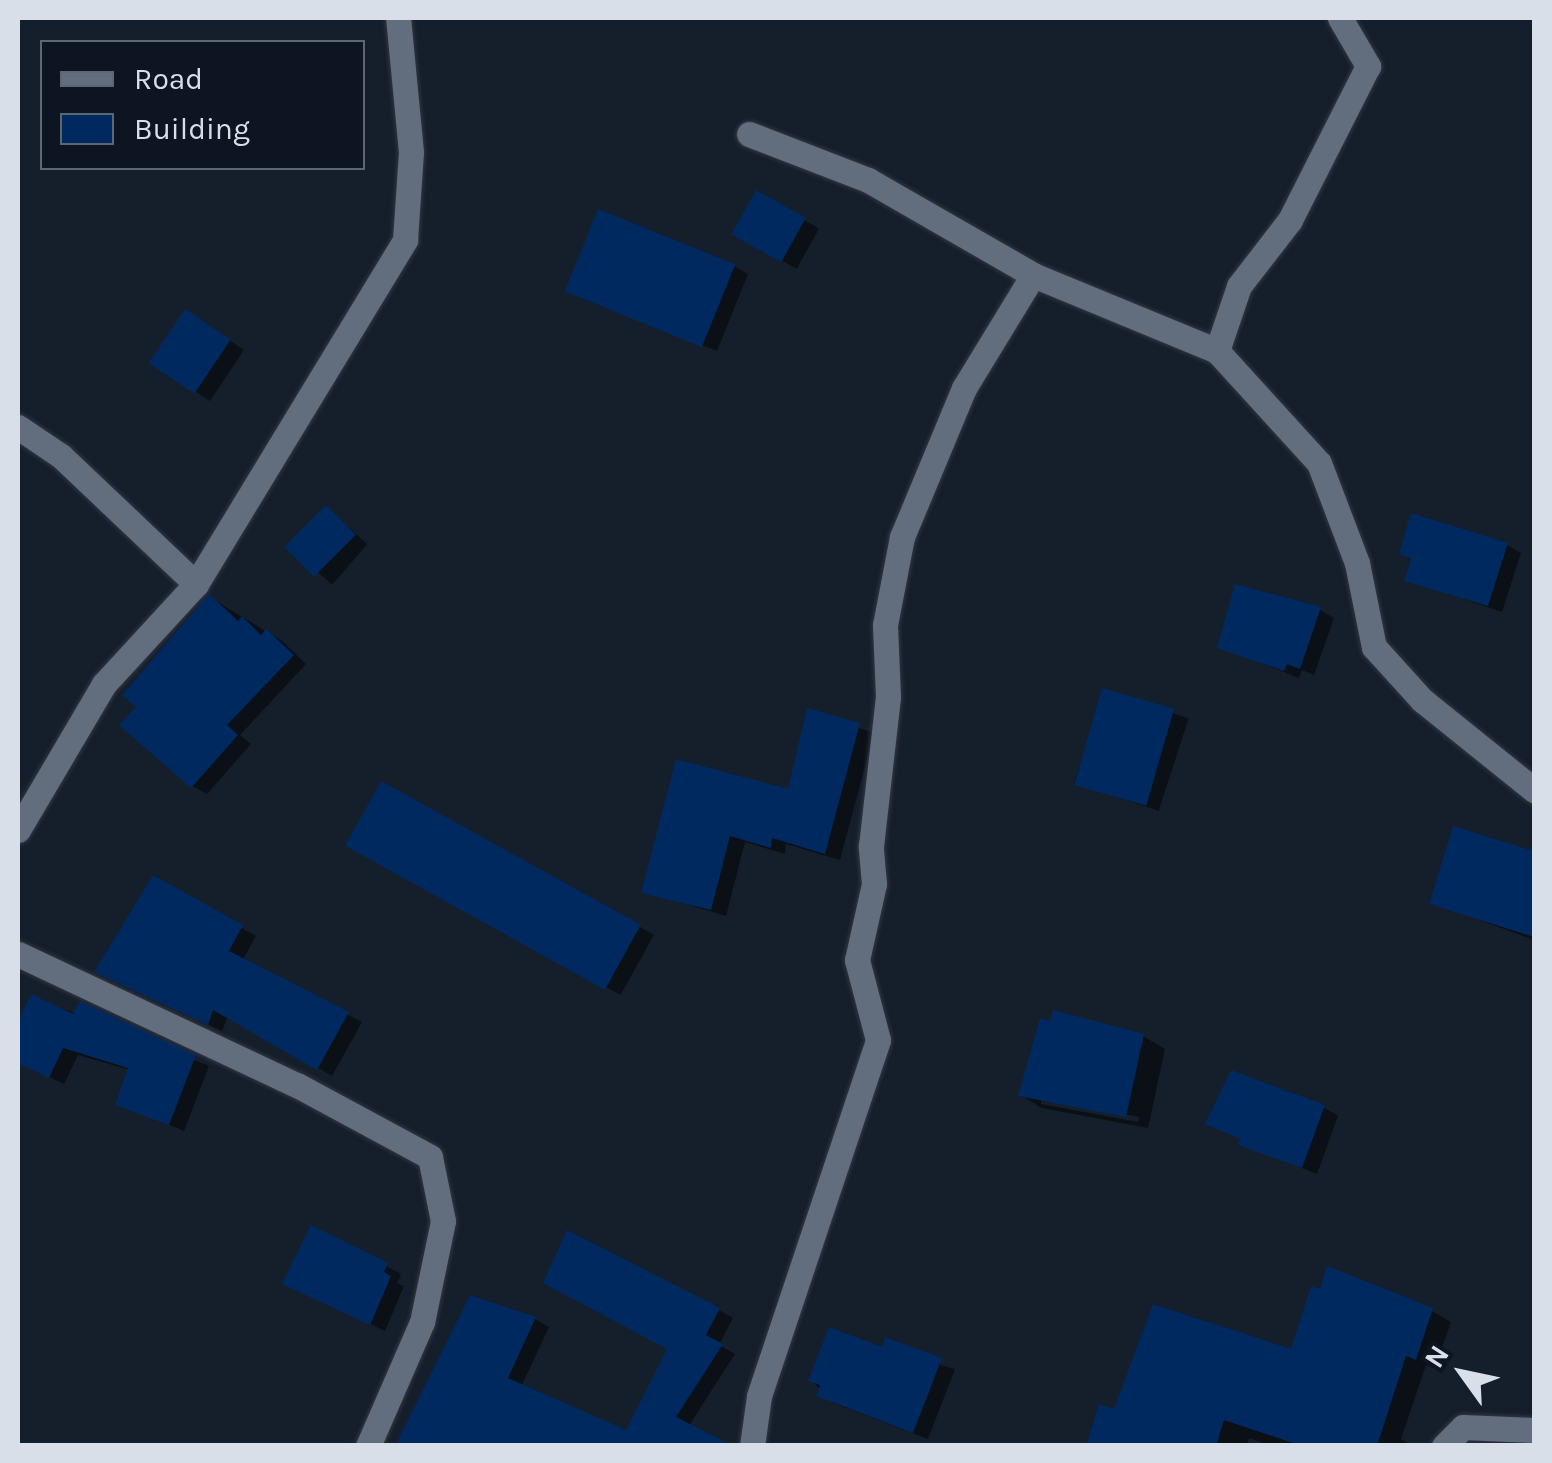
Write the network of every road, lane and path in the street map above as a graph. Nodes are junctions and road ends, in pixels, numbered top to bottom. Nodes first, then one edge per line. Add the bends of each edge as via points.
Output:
1 (398, 18) edge
2 (1340, 18) edge
3 (748, 134) dead end
4 (1033, 275) junction
5 (1217, 350) junction
6 (18, 427) edge
7 (196, 584) junction
8 (1534, 790) edge
9 (18, 830) edge
10 (18, 954) edge
11 (1534, 1430) edge
12 (368, 1446) edge
13 (752, 1446) edge
14 (1444, 1446) edge

1 - 7 street via 411,152 406,240
2 - 5 street via 1368,66 1290,220 1239,286
3 - 4 street via 868,180
4 - 5 street
4 - 13 street via 964,388 902,537 885,626 888,697 871,846 874,884 858,960 878,1040 759,1396
5 - 8 street via 1318,463 1356,564 1374,647 1422,700
6 - 7 street via 61,456
7 - 9 street via 104,684
10 - 12 street via 297,1085 430,1157 443,1221 422,1322
11 - 14 street via 1462,1427

